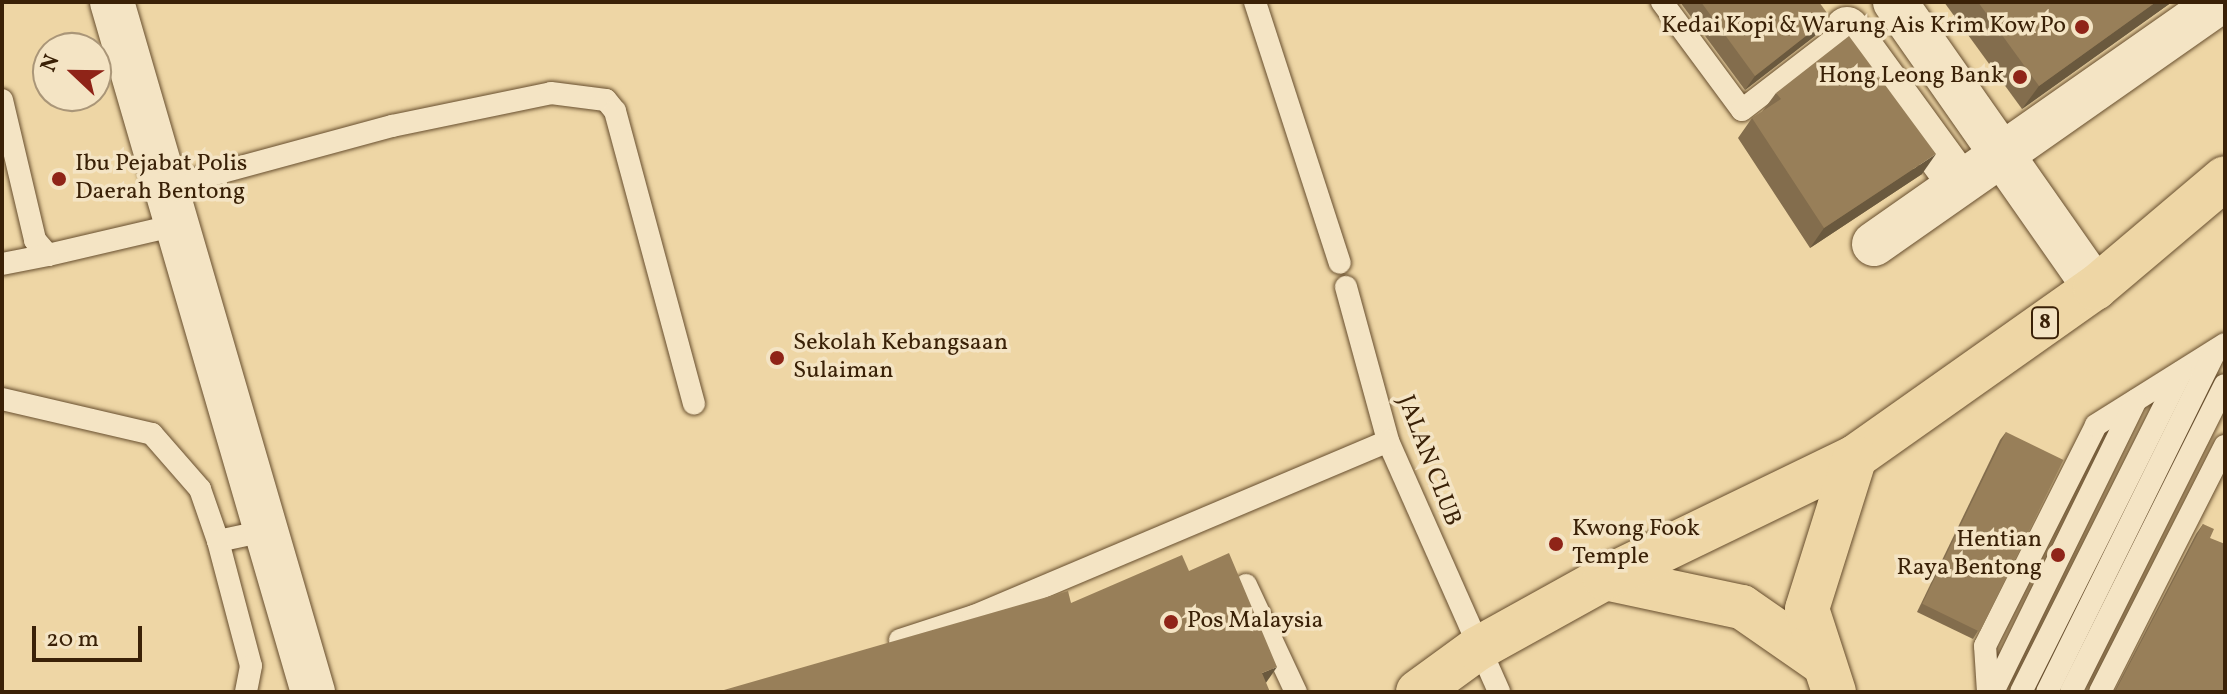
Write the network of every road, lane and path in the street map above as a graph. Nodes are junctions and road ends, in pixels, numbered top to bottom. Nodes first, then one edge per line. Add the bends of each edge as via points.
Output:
1 (112, 2) edge
2 (1255, 2) edge
3 (1662, 2) edge
4 (1882, 2) edge
5 (1895, 2) edge
6 (2219, 2) edge
7 (1838, 15) edge
8 (2, 100) edge
9 (2002, 148) junction
10 (2225, 178) edge
11 (1958, 181) junction
12 (172, 206) junction
13 (1874, 244) dead end
14 (48, 255) junction
15 (1340, 263) dead end
16 (2, 264) edge
17 (1346, 287) dead end
18 (2095, 288) junction
19 (2221, 346) edge
20 (2182, 371) junction
21 (2225, 385) edge
22 (2, 399) edge
23 (694, 404) dead end
24 (1388, 441) junction
25 (2225, 446) edge
26 (1855, 457) junction
27 (265, 531) junction
28 (218, 541) junction
29 (1605, 578) junction
30 (1246, 585) edge
31 (874, 648) edge
32 (1477, 649) junction
33 (1828, 677) edge
34 (246, 692) edge
35 (313, 692) edge
36 (1296, 692) edge
37 (1418, 692) edge
38 (1499, 692) edge
39 (1991, 692) edge
40 (2021, 692) edge
41 (2047, 692) edge
42 (2071, 692) edge
43 (2100, 692) edge

1 - 12 street
2 - 15 lane
3 - 7 lane via 1742,110
4 - 7 street
5 - 9 street
6 - 9 street
7 - 11 street
8 - 14 lane via 35,240
9 - 11 street
9 - 18 street
10 - 18 main road, 8
11 - 13 street
12 - 14 lane
12 - 23 lane via 392,126 551,93 606,100 615,111
12 - 27 street
14 - 16 lane
17 - 24 lane, JALAN CLUB
18 - 26 main road, 8
19 - 20 lane
19 - 41 lane
20 - 39 lane via 2096,425 1985,646
20 - 40 lane
21 - 42 lane
22 - 28 lane via 152,434 200,489
24 - 31 lane via 974,616
24 - 32 lane, JALAN CLUB
25 - 43 lane
26 - 29 main road, 8
26 - 33 main road via 1807,609
27 - 28 lane
27 - 35 street
28 - 34 lane via 251,666
29 - 32 main road, 8
29 - 33 main road via 1742,607
30 - 36 lane
32 - 37 main road, 8
32 - 38 lane, JALAN CLUB

